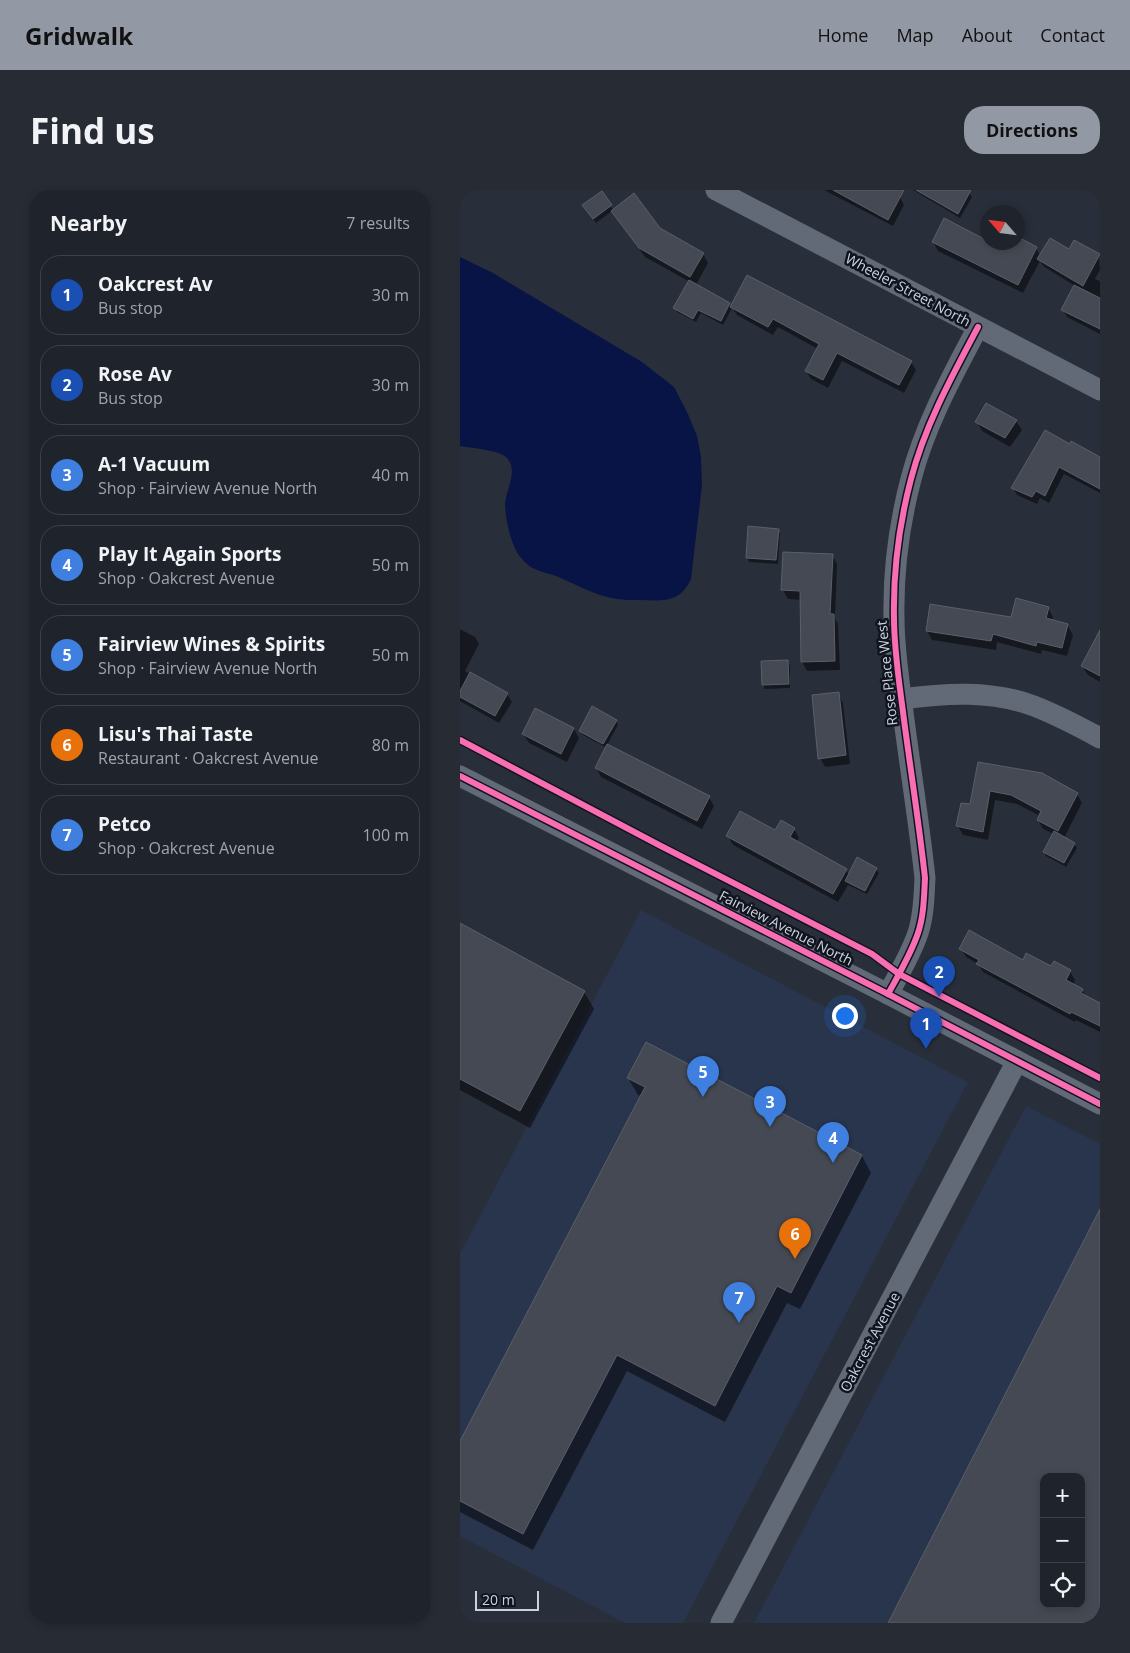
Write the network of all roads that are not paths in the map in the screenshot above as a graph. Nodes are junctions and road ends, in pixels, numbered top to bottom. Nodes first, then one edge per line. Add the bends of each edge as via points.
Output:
1 (716, 190) edge
2 (978, 327) junction
3 (1100, 390) edge
4 (901, 699) junction
5 (1100, 738) edge
6 (460, 776) edge
7 (888, 994) junction
8 (1018, 1061) junction
9 (1100, 1104) edge
10 (722, 1623) edge

1 - 2 street, Wheeler Street North
2 - 3 street, Wheeler Street North
2 - 4 street, Rose Place West via 927,430 911,478 900,527 894,578 894,620
4 - 5 street via 964,694 999,697 1033,706
4 - 7 street, Rose Place West via 924,866 924,905 908,957
6 - 7 street, Fairview Avenue North
7 - 8 street, Fairview Avenue North
8 - 9 street, Fairview Avenue North
8 - 10 street, Oakcrest Avenue

